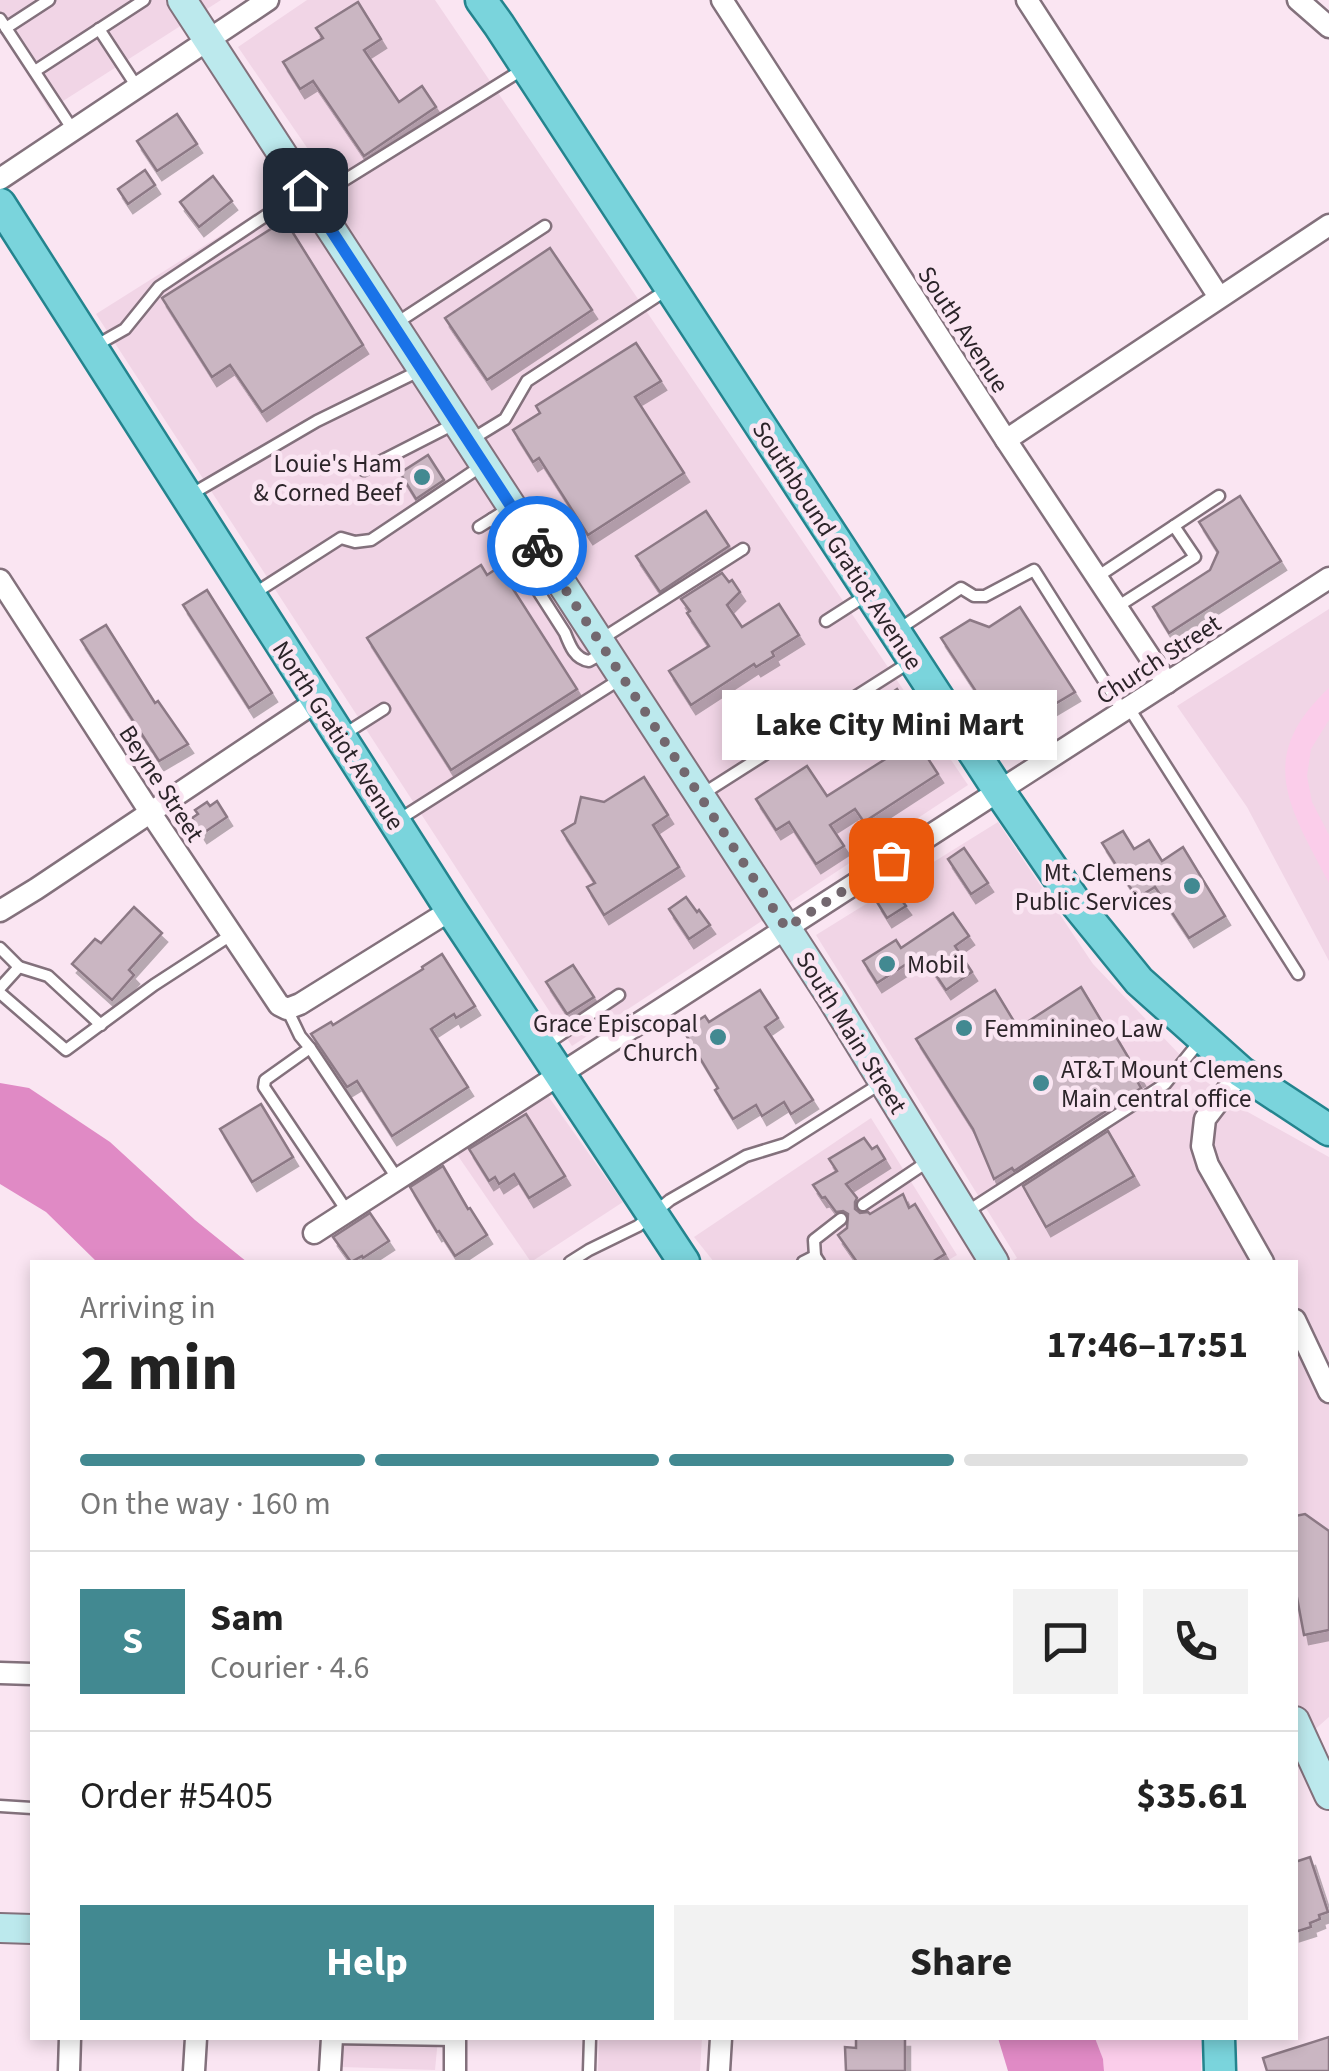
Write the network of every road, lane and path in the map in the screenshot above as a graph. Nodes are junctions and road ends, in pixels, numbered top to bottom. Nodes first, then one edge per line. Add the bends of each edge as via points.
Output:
1 (49, 0) edge
2 (144, 0) edge
3 (182, 0) edge
4 (268, 0) edge
5 (480, 0) edge
6 (722, 0) edge
7 (1027, 0) edge
8 (1298, 0) edge
9 (3, 23) edge
10 (1329, 27) edge
11 (99, 30) junction
12 (207, 40) junction
13 (526, 68) junction
14 (35, 72) junction
15 (137, 87) junction
16 (73, 130) junction
17 (0, 179) edge
18 (308, 195) junction
19 (0, 204) edge
20 (1329, 224) edge
21 (545, 226) dead end
22 (670, 288) junction
23 (1220, 297) junction
24 (393, 325) junction
25 (92, 348) junction
26 (422, 369) junction
27 (1006, 440) junction
28 (470, 443) junction
29 (364, 470) dead end
30 (1219, 496) dead end
31 (187, 497) junction
32 (501, 513) junction
33 (1174, 526) junction
34 (480, 527) dead end
35 (743, 549) dead end
36 (1096, 576) junction
37 (1329, 578) edge
38 (0, 580) edge
39 (870, 593) junction
40 (250, 596) junction
41 (1117, 607) junction
42 (826, 620) dead end
43 (895, 632) junction
44 (602, 646) junction
45 (913, 660) junction
46 (623, 678) junction
47 (1168, 683) junction
48 (317, 701) junction
49 (384, 708) dead end
50 (1127, 710) junction
51 (340, 736) junction
52 (998, 790) junction
53 (700, 796) junction
54 (150, 812) junction
55 (395, 823) junction
56 (451, 910) junction
57 (0, 911) edge
58 (786, 928) junction
59 (232, 935) junction
60 (0, 948) edge
61 (19, 967) junction
62 (1298, 974) dead end
63 (0, 990) edge
64 (619, 996) dead end
65 (286, 1009) junction
66 (100, 1024) junction
67 (1202, 1038) junction
68 (542, 1046) junction
69 (310, 1048) junction
70 (1241, 1072) junction
71 (560, 1074) junction
72 (884, 1082) junction
73 (1329, 1130) edge
74 (931, 1159) junction
75 (397, 1178) junction
76 (862, 1205) dead end
77 (347, 1211) junction
78 (964, 1213) junction
79 (653, 1215) junction
80 (841, 1220) dead end
81 (314, 1233) dead end
82 (817, 1259) edge
83 (573, 1260) edge
84 (683, 1260) edge
85 (988, 1260) edge
86 (1261, 1260) edge
87 (1298, 1326) edge
88 (1329, 1392) edge
89 (0, 1673) edge
90 (30, 1674) edge
91 (1298, 1728) edge
92 (1313, 1766) edge
93 (1329, 1795) edge
94 (0, 1806) edge
95 (30, 1808) edge
96 (0, 1928) edge
97 (30, 1929) edge
98 (70, 2040) edge
99 (196, 2040) edge
100 (332, 2040) edge
101 (456, 2040) edge
102 (590, 2040) edge
103 (722, 2040) edge
104 (1219, 2040) edge
105 (69, 2071) edge
106 (194, 2071) edge
107 (330, 2071) edge
108 (454, 2071) edge
109 (589, 2071) edge
110 (719, 2071) edge
111 (1220, 2071) edge

1 - 9 lane
2 - 11 lane
3 - 12 street, South Main Street
4 - 12 street
5 - 13 main road, Southbound Gratiot Avenue
6 - 27 street, South Avenue
7 - 23 street
8 - 10 street
9 - 14 lane
11 - 14 lane
11 - 15 lane
12 - 15 street
12 - 18 street, South Main Street
13 - 18 lane
13 - 22 main road, Southbound Gratiot Avenue
14 - 16 lane
15 - 16 street
16 - 17 street
18 - 24 street, South Main Street
18 - 25 lane via 159,288 125,329
19 - 25 main road, North Gratiot Avenue
20 - 23 street
21 - 24 lane
22 - 28 lane via 527,382 505,419
22 - 39 main road, Southbound Gratiot Avenue
23 - 27 street
24 - 26 street, South Main Street
25 - 31 main road, North Gratiot Avenue
26 - 28 street, South Main Street
26 - 31 lane via 316,421
27 - 36 street, South Avenue
28 - 29 lane
28 - 32 street, South Main Street
28 - 40 lane via 371,540 341,538
30 - 33 lane
31 - 40 main road, North Gratiot Avenue
32 - 34 lane
32 - 44 street, South Main Street
33 - 36 lane
33 - 41 lane via 1195,558
35 - 44 lane
36 - 41 street, South Avenue
37 - 47 street, Church Street
38 - 54 street, Beyne Street
39 - 42 lane
39 - 43 main road, Southbound Gratiot Avenue
40 - 48 main road, North Gratiot Avenue
41 - 47 street, South Avenue
43 - 45 main road, Southbound Gratiot Avenue
43 - 50 lane via 962,588 985,596 1034,570
44 - 46 street, South Main Street
45 - 52 main road, Southbound Gratiot Avenue
45 - 53 lane
46 - 53 street, South Main Street
46 - 55 lane
47 - 50 street, Church Street
48 - 51 main road, North Gratiot Avenue
48 - 54 street
49 - 51 lane
50 - 52 street, Church Street
50 - 62 lane
51 - 55 main road, North Gratiot Avenue
52 - 58 street, Church Street
52 - 67 main road, Southbound Gratiot Avenue via 1106,942
53 - 58 street, South Main Street
54 - 57 street
54 - 59 street, Beyne Street
55 - 56 main road, North Gratiot Avenue
56 - 65 street
56 - 68 main road, North Gratiot Avenue
58 - 71 street, Church Street
58 - 72 street, South Main Street
59 - 65 street, Beyne Street
59 - 66 lane
60 - 61 lane
61 - 63 lane
61 - 66 lane via 48,976
63 - 66 lane via 66,1050
64 - 68 lane
65 - 69 lane
67 - 70 main road, Southbound Gratiot Avenue
67 - 78 lane via 1165,1084
68 - 71 main road, North Gratiot Avenue
69 - 75 lane
69 - 77 lane via 264,1087
70 - 73 main road, Southbound Gratiot Avenue
70 - 86 street via 1206,1119 1202,1146
71 - 75 street, Church Street
71 - 79 main road, North Gratiot Avenue
72 - 74 street, South Main Street
72 - 79 lane
74 - 76 lane
74 - 78 street, South Main Street
75 - 77 street, Church Street
77 - 81 street, Church Street
78 - 85 street, South Main Street
79 - 83 lane
79 - 84 main road, North Gratiot Avenue
80 - 82 lane via 814,1240
87 - 88 street
89 - 90 street
91 - 92 street
92 - 93 street
94 - 95 lane
96 - 97 street
98 - 105 street
99 - 106 street
100 - 107 street
101 - 108 street
102 - 109 lane
103 - 110 street
104 - 111 main road

